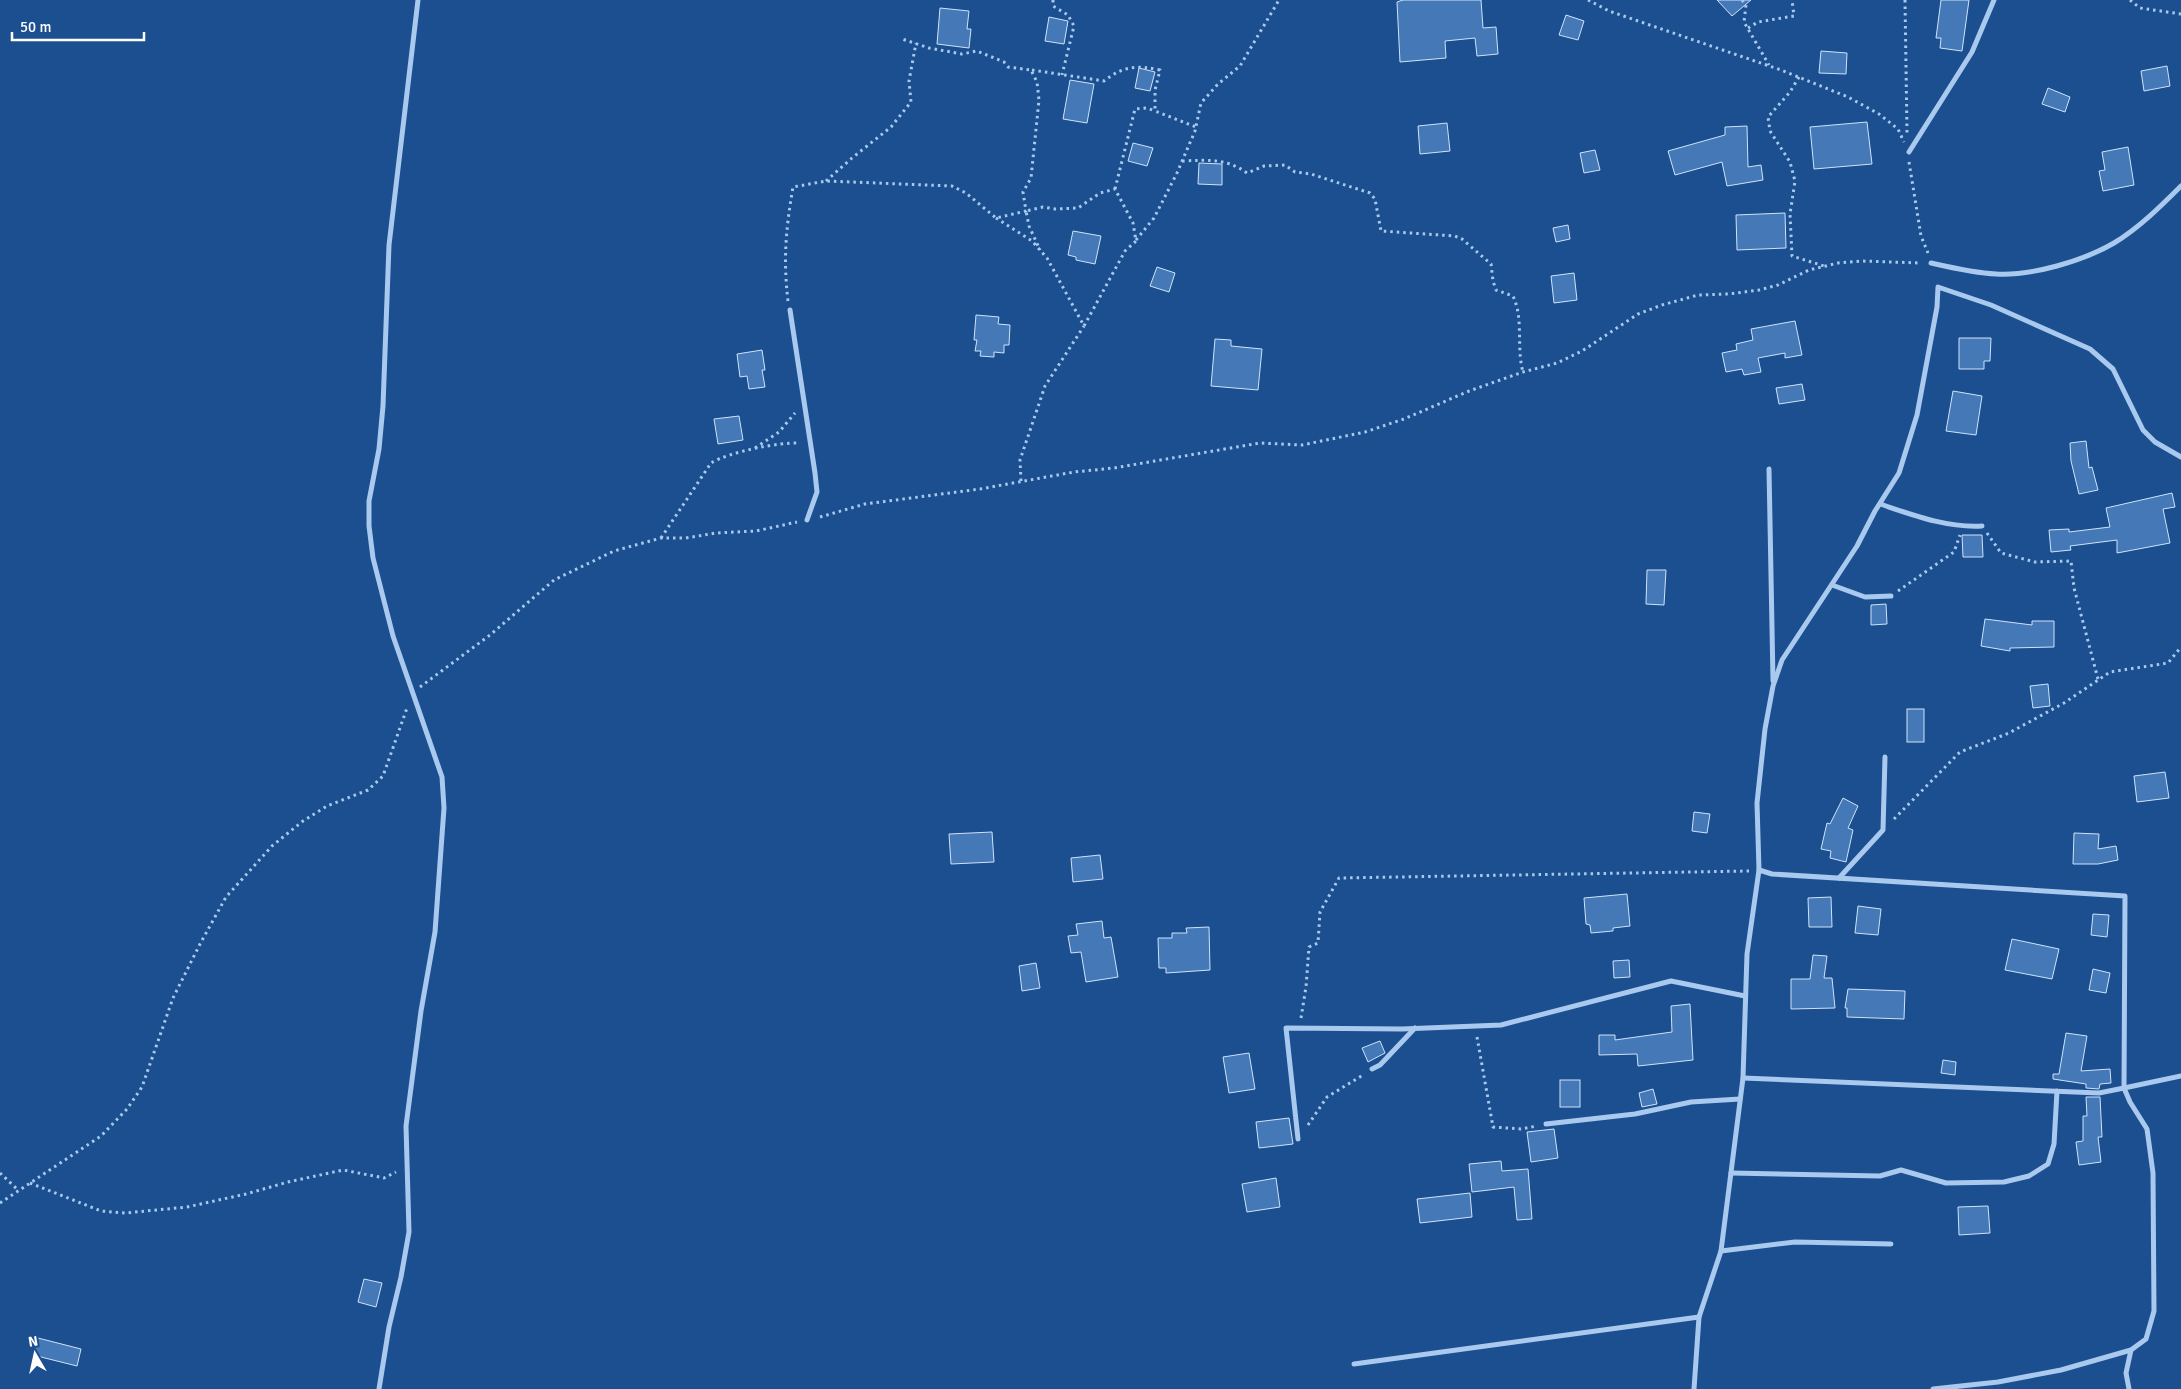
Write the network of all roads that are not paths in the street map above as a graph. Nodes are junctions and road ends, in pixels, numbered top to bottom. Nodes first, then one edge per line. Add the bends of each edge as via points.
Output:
1 (418, 0) edge
2 (1994, 0) edge
3 (1909, 152) road end
4 (2181, 186) edge
5 (1931, 263) road end
6 (790, 310) road end
7 (2181, 457) edge
8 (1769, 469) dead end
9 (1880, 504) junction
10 (807, 520) road end
11 (1982, 526) road end
12 (1832, 585) junction
13 (1891, 596) road end
14 (1773, 686) junction
15 (1885, 757) dead end
16 (1759, 870) junction
17 (1839, 878) junction
18 (1745, 996) junction
19 (1415, 1028) junction
20 (1372, 1069) road end
21 (2181, 1076) edge
22 (1743, 1078) junction
23 (2124, 1088) junction
24 (2057, 1091) junction
25 (1740, 1099) junction
26 (1546, 1124) road end
27 (1298, 1140) road end
28 (1730, 1173) junction
29 (1891, 1244) dead end
30 (1721, 1251) junction
31 (1699, 1317) junction
32 (2131, 1350) junction
33 (1354, 1364) dead end
34 (379, 1389) edge
35 (1694, 1389) edge
36 (1933, 1389) edge
37 (2130, 1389) edge

1 - 34 street via 389,245 383,406 369,501 373,558 393,636 442,777 444,808 436,932 421,1011 406,1126 409,1232
2 - 3 street via 1972,52
4 - 5 street via 2159,208 2114,243 2078,260 2037,270 1998,274
6 - 10 street via 817,492
7 - 9 street via 2155,442 2143,430 2113,369 2090,349 1991,305 1938,287 1917,415 1899,473
8 - 14 street
9 - 11 street via 1963,527
9 - 12 street
12 - 13 street via 1865,597
12 - 14 street via 1782,660
14 - 16 street via 1757,803
15 - 17 street via 1883,830
16 - 17 street via 1772,874
16 - 18 street via 1747,954
17 - 23 street via 2125,896
18 - 19 street via 1671,981 1501,1025
18 - 22 street
19 - 20 street via 1380,1065
19 - 27 street via 1286,1028
21 - 23 street
22 - 24 street
22 - 25 street
23 - 24 street via 2099,1092
23 - 32 street via 2147,1129 2153,1174 2154,1311 2146,1339
24 - 28 street via 2054,1144 2048,1164 2029,1176 2004,1182 1946,1183 1900,1170 1880,1176
25 - 26 street via 1691,1102 1635,1114
25 - 28 street
28 - 30 street
29 - 30 street via 1795,1242
30 - 31 street
31 - 33 street
31 - 35 street
32 - 36 street via 2061,1370 1998,1382
32 - 37 street via 2126,1373

